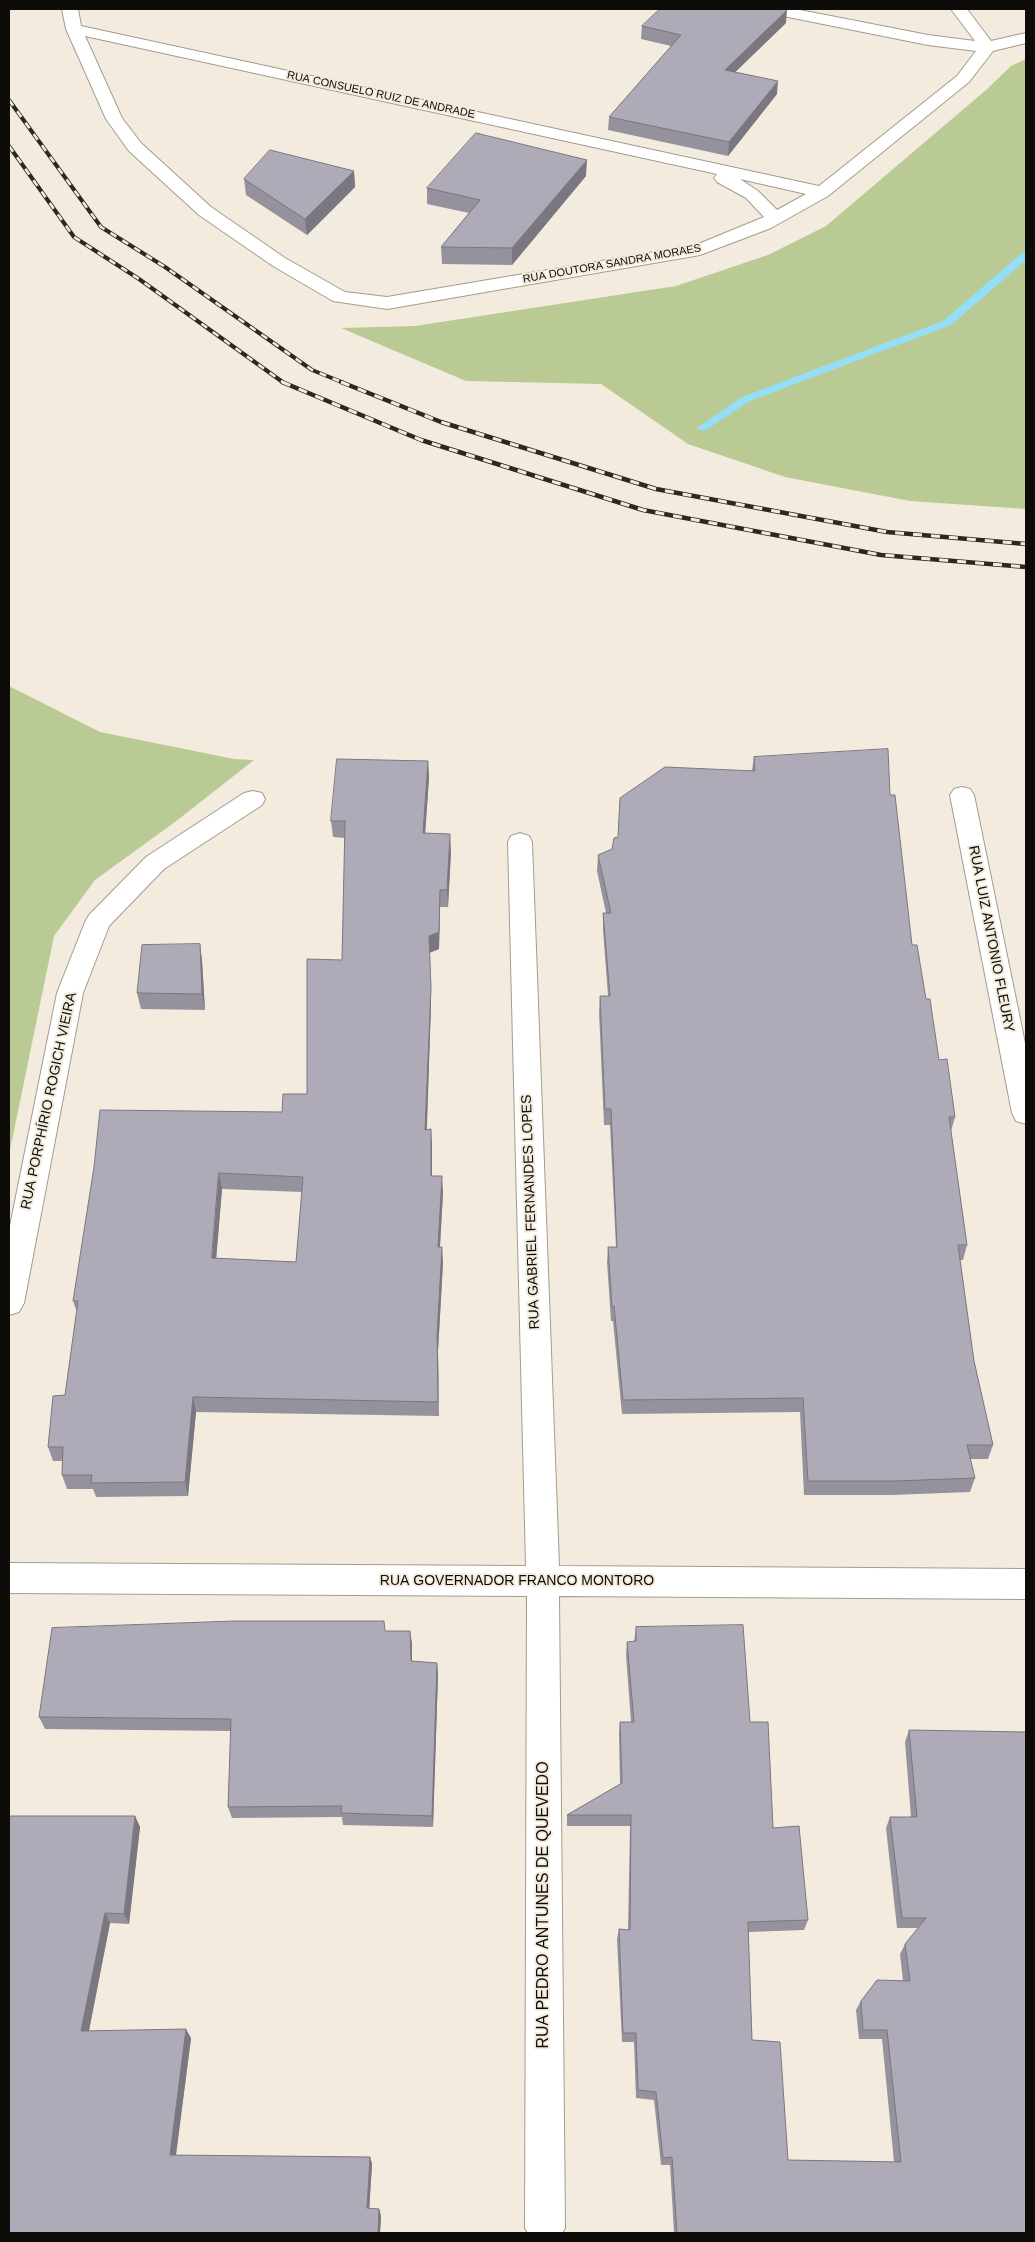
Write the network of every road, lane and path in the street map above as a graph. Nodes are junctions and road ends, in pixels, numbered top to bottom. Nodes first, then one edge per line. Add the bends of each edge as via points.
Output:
1 (70, 9) edge
2 (773, 9) edge
3 (959, 9) edge
4 (874, 28) junction
5 (975, 28) junction
6 (74, 29) junction
7 (1026, 38) edge
8 (987, 48) junction
9 (688, 162) junction
10 (822, 192) junction
11 (774, 219) junction
12 (962, 795) dead end
13 (253, 799) dead end
14 (520, 842) dead end
15 (1026, 1113) edge
16 (9, 1303) edge
17 (9, 1578) edge
18 (543, 1582) junction
19 (1026, 1584) edge
20 (544, 2228) dead end

1 - 6 street
2 - 4 street
3 - 5 street
4 - 5 street via 909,32
4 - 8 street
5 - 8 street
6 - 9 street, RUA CONSUELO RUIZ DE ANDRADE
6 - 11 street, RUA DOUTORA SANDRA MORAES via 114,119 135,147 205,211 279,262 340,297 387,303 700,250
7 - 8 street
8 - 10 street, RUA DOUTORA SANDRA MORAES via 963,79
9 - 10 street, RUA CONSUELO RUIZ DE ANDRADE
9 - 11 street, RUA CONSUELO RUIZ DE ANDRADE via 736,183 765,204
10 - 11 street, RUA DOUTORA SANDRA MORAES
12 - 15 street, RUA LUIZ ANTONIO FLEURY
13 - 16 street, RUA PORPHÍRIO ROGICH VIEIRA via 155,864 98,922 70,994
14 - 18 street, RUA GABRIEL FERNANDES LOPES
17 - 18 street, RUA GOVERNADOR FRANCO MONTORO
18 - 19 street, RUA GOVERNADOR FRANCO MONTORO
18 - 20 street, RUA PEDRO ANTUNES DE QUEVEDO

